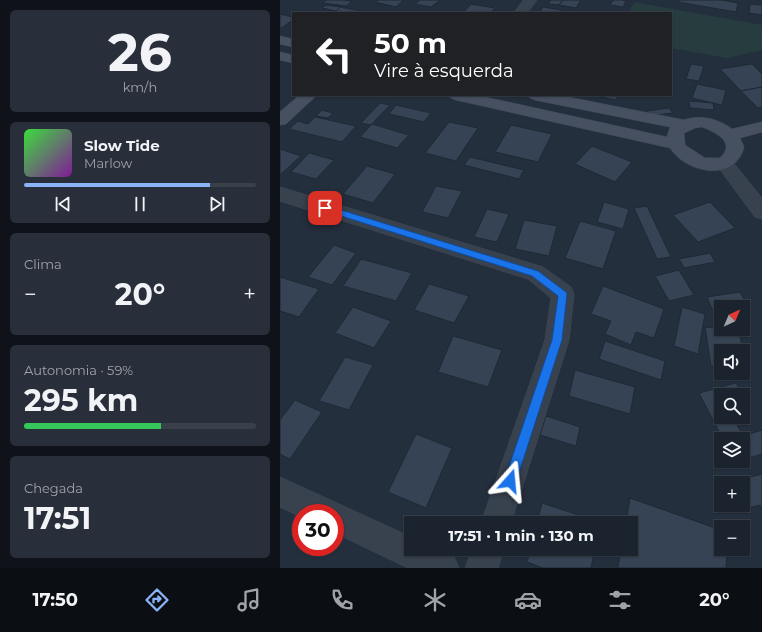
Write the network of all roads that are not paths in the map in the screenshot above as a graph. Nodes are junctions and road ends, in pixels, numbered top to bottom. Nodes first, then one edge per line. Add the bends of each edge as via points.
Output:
1 (528, 0) edge
2 (521, 12) edge
3 (280, 40) edge
4 (292, 43) edge
5 (280, 56) edge
6 (292, 59) edge
7 (308, 96) edge
8 (460, 96) edge
9 (540, 96) edge
10 (280, 120) edge
11 (683, 125) junction
12 (762, 127) edge
13 (735, 134) junction
14 (675, 144) junction
15 (738, 157) junction
16 (280, 194) edge
17 (762, 212) edge
18 (280, 492) edge
19 (306, 504) edge
20 (498, 516) edge
21 (344, 522) edge
22 (486, 556) edge
23 (443, 568) edge
24 (482, 568) edge

1 - 2 street
3 - 4 street
5 - 6 street
7 - 10 street
8 - 14 street
9 - 11 street
11 - 13 street via 692,122 709,123 726,128
11 - 14 street via 674,137
12 - 13 street
13 - 15 street via 743,148
14 - 15 street via 689,158 713,165
15 - 17 street
16 - 20 street via 535,273 563,294 557,340
18 - 19 street
21 - 23 street
22 - 24 street

